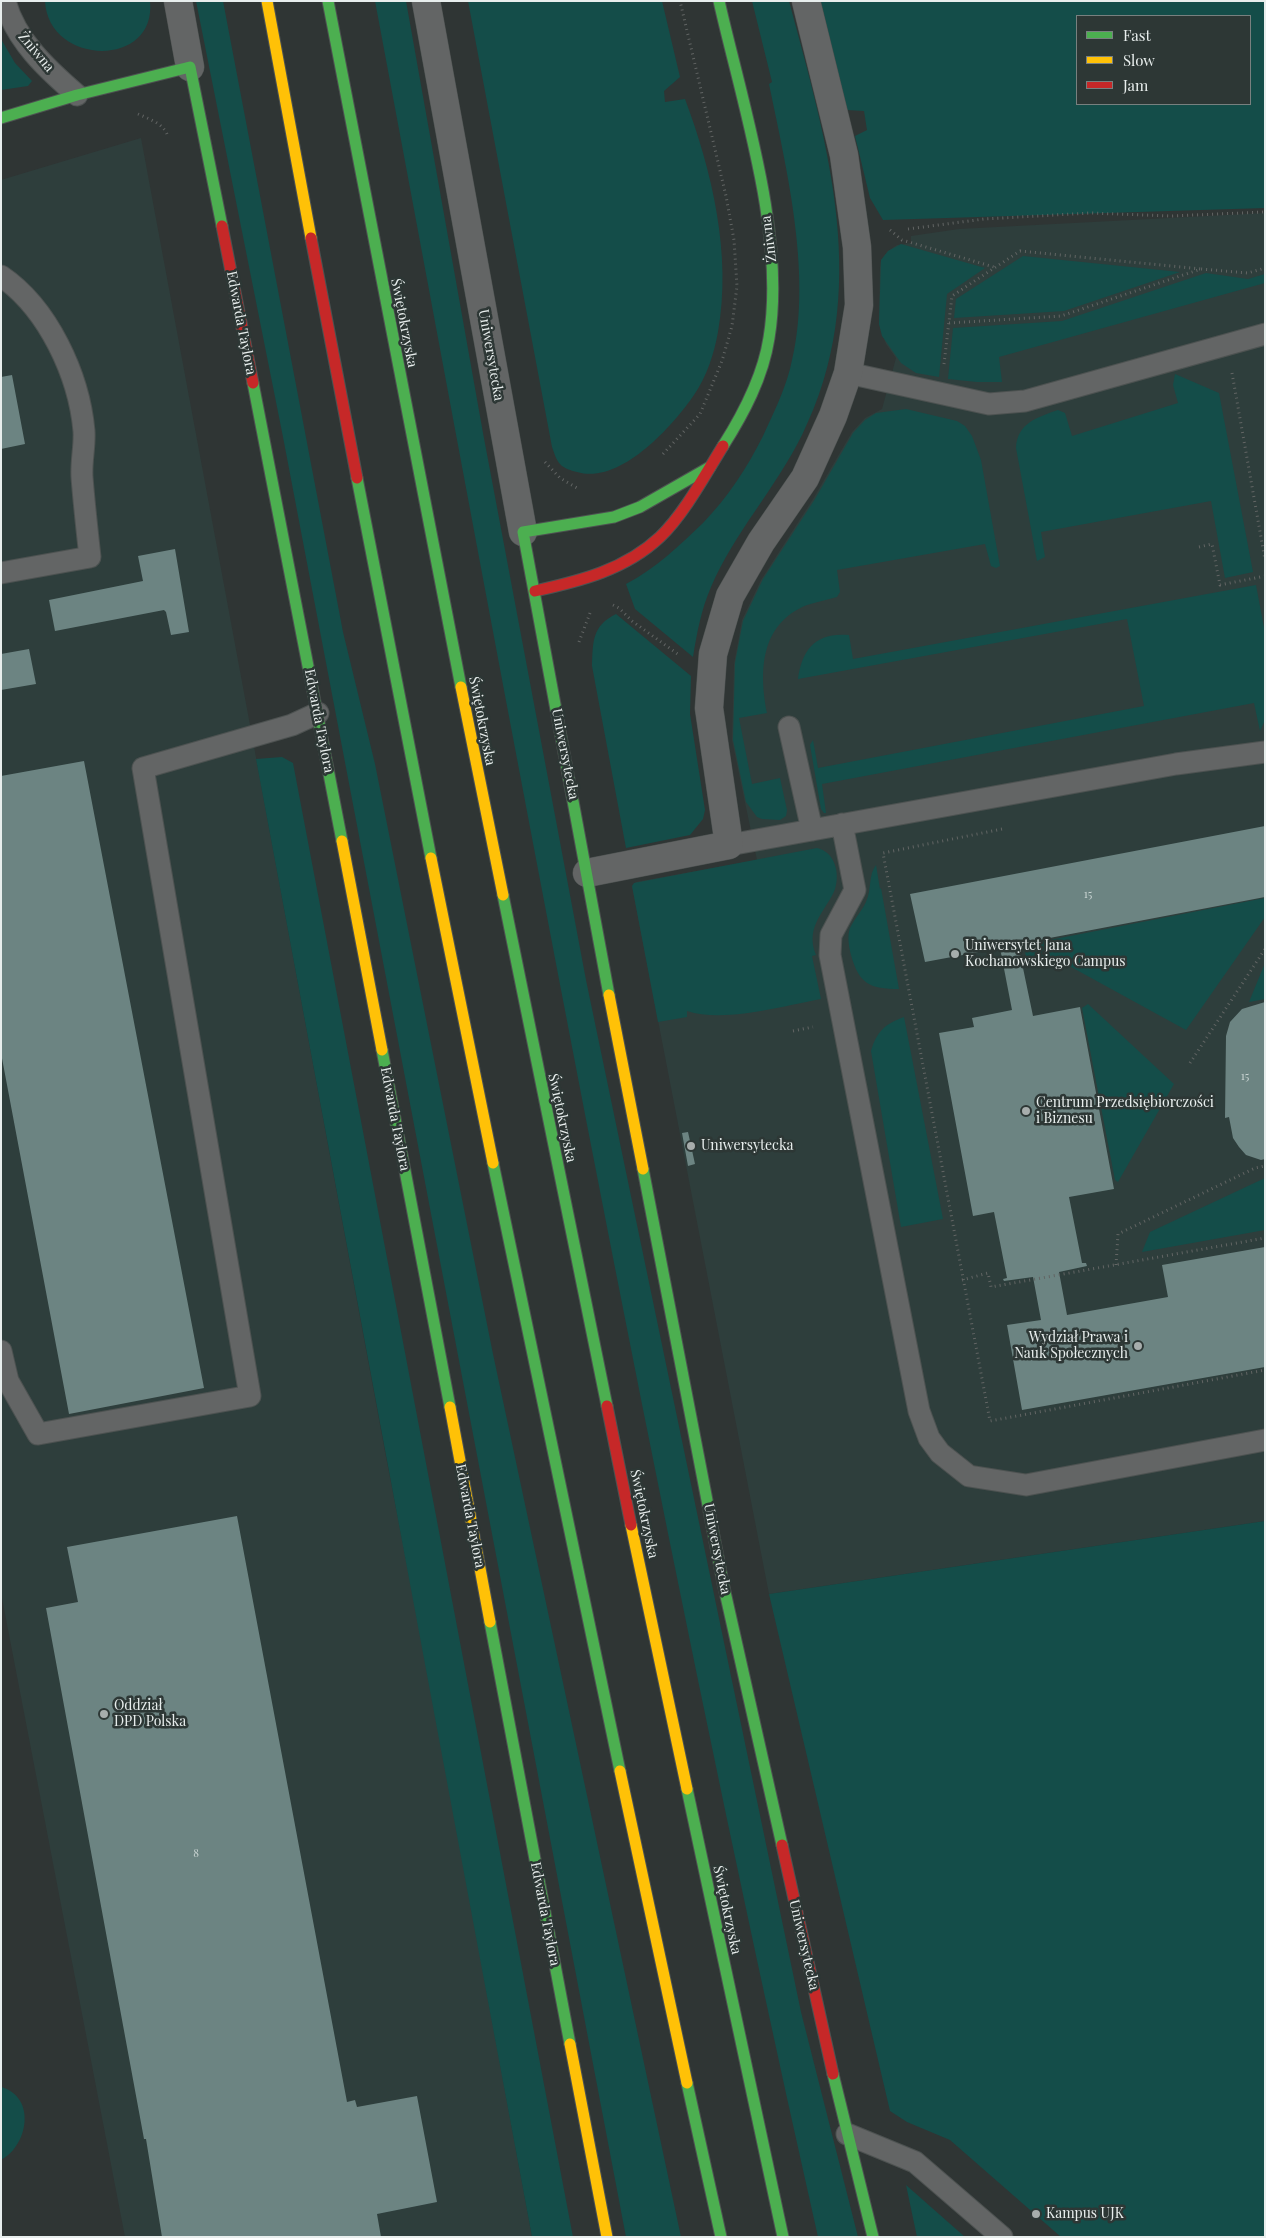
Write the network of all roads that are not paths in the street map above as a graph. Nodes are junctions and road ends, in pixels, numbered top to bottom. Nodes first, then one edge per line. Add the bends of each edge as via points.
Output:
1 (5, 1) edge
2 (178, 1) edge
3 (267, 1) edge
4 (328, 1) edge
5 (426, 1) edge
6 (719, 1) edge
7 (806, 1) edge
8 (190, 67) junction
9 (77, 95) junction
10 (1, 118) edge
11 (1, 276) edge
12 (1265, 334) edge
13 (848, 373) junction
14 (710, 467) junction
15 (523, 532) junction
16 (1, 573) edge
17 (535, 591) junction
18 (318, 713) junction
19 (789, 727) dead end
20 (1265, 752) edge
21 (842, 824) junction
22 (812, 830) junction
23 (729, 845) junction
24 (587, 873) junction
25 (1, 1351) edge
26 (1265, 1440) edge
27 (847, 2134) junction
28 (606, 2237) edge
29 (721, 2237) edge
30 (782, 2237) edge
31 (873, 2237) edge
32 (1002, 2237) edge

1 - 9 lane, Żniwna via 21,37
2 - 8 street, Edwarda Taylora
3 - 29 main road via 435,879 614,1742
4 - 30 main road, Świętokrzyska via 501,895 674,1734
5 - 15 street, Uniwersytecka
6 - 14 main road, Żniwna via 759,173 771,244 773,278 768,344 752,393 727,443
7 - 13 street via 844,155 857,248 859,305
8 - 9 main road
8 - 18 main road, Edwarda Taylora
9 - 10 main road
11 - 16 lane via 16,287 56,338 72,375 84,431 82,474 90,557
12 - 13 lane via 1025,401 989,404
13 - 23 street via 805,478 761,542 730,596 713,654 709,708
14 - 15 main road, Żniwna via 640,507 614,517
14 - 17 main road, Żniwna via 661,536 619,565 587,580
15 - 17 main road, Uniwersytecka
17 - 24 main road, Uniwersytecka
18 - 25 lane via 292,725 143,768 250,1396 38,1434 8,1381
18 - 28 main road, Edwarda Taylora
19 - 22 lane
20 - 21 lane via 1176,764
21 - 22 lane
21 - 26 lane via 855,890 831,934 830,955 919,1411 929,1438 940,1454 969,1476 1026,1484
22 - 23 lane
23 - 24 street
24 - 27 main road, Uniwersytecka via 723,1582
27 - 31 main road, Uniwersytecka
27 - 32 lane via 916,2162

